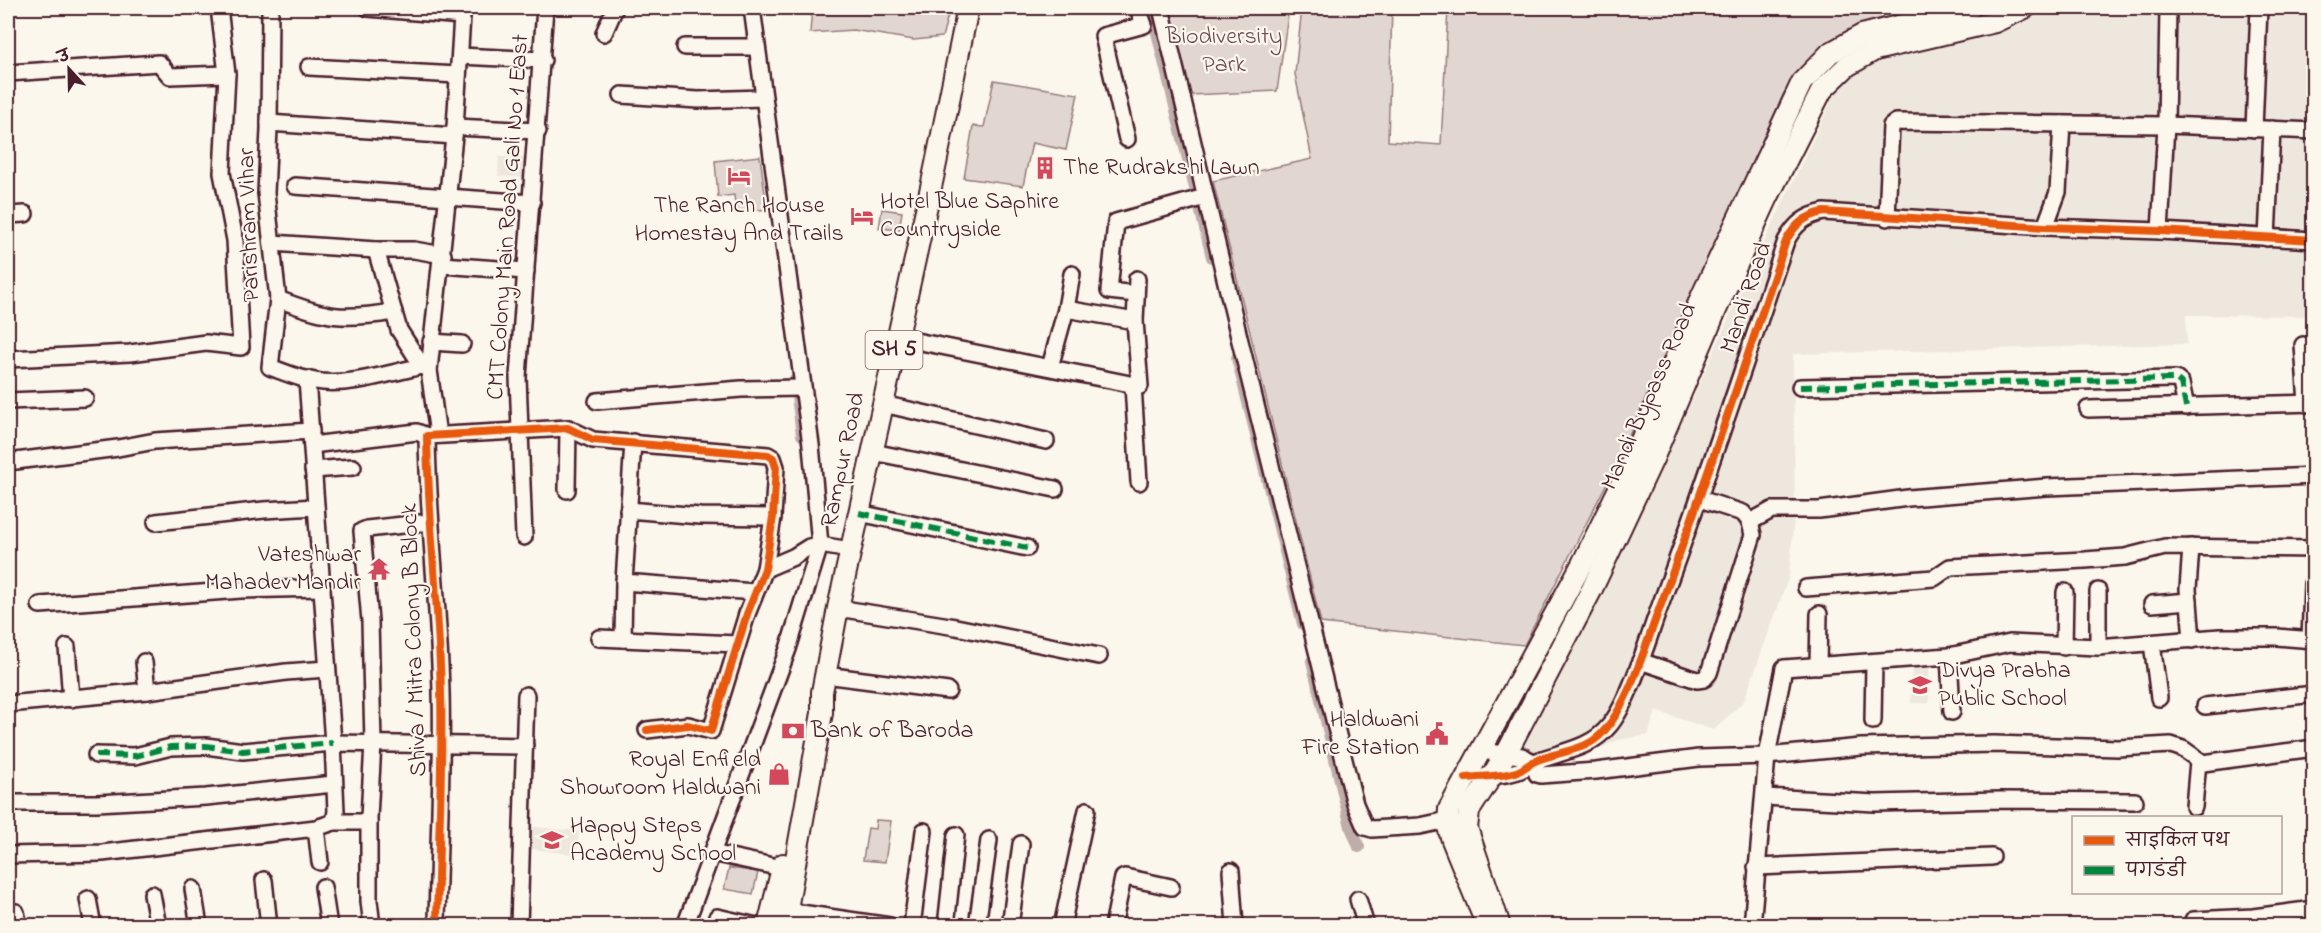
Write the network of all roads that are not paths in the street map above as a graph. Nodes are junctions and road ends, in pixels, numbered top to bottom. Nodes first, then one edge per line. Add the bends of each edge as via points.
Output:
1 (219, 8) edge
2 (270, 8) edge
3 (368, 8) edge
4 (545, 8) edge
5 (615, 8) edge
6 (752, 8) edge
7 (968, 8) edge
8 (1138, 8) edge
9 (1161, 8) edge
10 (1970, 8) edge
11 (2025, 8) edge
12 (2168, 8) edge
13 (2259, 8) edge
14 (460, 12) edge
15 (604, 33) dead end
16 (686, 47) dead end
17 (753, 47) junction
18 (460, 56) junction
19 (543, 60) junction
20 (309, 67) dead end
21 (8, 73) edge
22 (227, 74) junction
23 (458, 75) junction
24 (622, 95) dead end
25 (760, 98) junction
26 (269, 123) junction
27 (2062, 124) junction
28 (2166, 125) junction
29 (2254, 129) junction
30 (2272, 129) junction
31 (455, 131) junction
32 (538, 131) junction
33 (2313, 131) edge
34 (1127, 139) dead end
35 (295, 186) dead end
36 (448, 196) junction
37 (1200, 199) junction
38 (532, 203) junction
39 (25, 214) dead end
40 (8, 215) edge
41 (1887, 218) junction
42 (2045, 227) junction
43 (2160, 231) junction
44 (2267, 238) junction
45 (2313, 240) edge
46 (272, 243) junction
47 (376, 250) junction
48 (442, 260) junction
49 (526, 270) junction
50 (1072, 274) dead end
51 (1137, 279) dead end
52 (1136, 294) junction
53 (278, 299) junction
54 (1066, 309) junction
55 (394, 312) junction
56 (1135, 321) junction
57 (896, 337) junction
58 (431, 342) junction
59 (462, 344) dead end
60 (2303, 345) dead end
61 (8, 360) edge
62 (1050, 367) junction
63 (425, 368) junction
64 (307, 379) junction
65 (1133, 385) junction
66 (1800, 387) dead end
67 (797, 388) junction
68 (85, 398) dead end
69 (8, 401) edge
70 (597, 401) dead end
71 (2310, 403) edge
72 (883, 404) junction
73 (2186, 406) junction
74 (2088, 409) dead end
75 (568, 428) junction
76 (519, 429) junction
77 (433, 435) junction
78 (312, 438) junction
79 (1046, 441) dead end
80 (633, 442) junction
81 (873, 452) junction
82 (8, 462) edge
83 (353, 467) dead end
84 (313, 470) junction
85 (2313, 476) edge
86 (1139, 482) dead end
87 (1055, 489) dead end
88 (567, 490) dead end
89 (1700, 499) junction
90 (316, 507) junction
91 (628, 510) junction
92 (859, 513) junction
93 (773, 517) junction
94 (156, 522) dead end
95 (430, 522) junction
96 (1750, 522) junction
97 (524, 537) dead end
98 (815, 546) junction
99 (2191, 547) junction
100 (1027, 548) dead end
101 (2313, 549) edge
102 (850, 550) junction
103 (765, 568) junction
104 (624, 582) junction
105 (2312, 584) dead end
106 (322, 588) junction
107 (1806, 588) dead end
108 (2098, 591) dead end
109 (754, 592) junction
110 (2065, 592) dead end
111 (2189, 601) junction
112 (2152, 604) dead end
113 (40, 605) dead end
114 (838, 608) junction
115 (1819, 614) dead end
116 (599, 638) dead end
117 (623, 639) junction
118 (2192, 640) junction
119 (2312, 640) edge
120 (2152, 643) junction
121 (737, 644) junction
122 (67, 647) dead end
123 (2064, 647) junction
124 (2098, 647) junction
125 (1100, 656) dead end
126 (1950, 656) junction
127 (1640, 661) junction
128 (144, 662) dead end
129 (1874, 662) junction
130 (1818, 666) junction
131 (327, 669) junction
132 (823, 683) junction
133 (147, 691) junction
134 (948, 692) dead end
135 (2313, 694) edge
136 (526, 695) dead end
137 (2159, 698) dead end
138 (71, 699) junction
139 (8, 704) edge
140 (2205, 706) dead end
141 (1952, 712) dead end
142 (1873, 721) dead end
143 (647, 730) dead end
144 (333, 743) junction
145 (373, 743) junction
146 (441, 743) junction
147 (525, 746) junction
148 (2313, 748) edge
149 (1480, 751) junction
150 (1506, 754) junction
151 (96, 755) dead end
152 (1767, 756) junction
153 (2198, 761) junction
154 (1533, 762) junction
155 (1494, 776) junction
156 (1466, 778) junction
157 (334, 784) junction
158 (1764, 797) junction
159 (2135, 801) dead end
160 (8, 803) edge
161 (2194, 807) dead end
162 (1087, 810) dead end
163 (1448, 820) junction
164 (334, 822) junction
165 (369, 822) junction
166 (316, 828) junction
167 (924, 831) dead end
168 (956, 835) dead end
169 (989, 840) dead end
170 (1021, 844) dead end
171 (712, 853) junction
172 (8, 855) edge
173 (1992, 857) dead end
174 (320, 862) dead end
175 (1756, 867) junction
176 (782, 868) junction
177 (1231, 871) dead end
178 (264, 880) dead end
179 (323, 887) dead end
180 (1171, 887) dead end
181 (193, 889) dead end
182 (152, 894) dead end
183 (1358, 898) dead end
184 (88, 899) dead end
185 (2313, 909) edge
186 (785, 918) edge
187 (2193, 920) dead end
188 (93, 926) edge
189 (158, 926) edge
190 (199, 926) edge
191 (269, 926) edge
192 (329, 926) edge
193 (372, 926) edge
194 (437, 926) edge
195 (519, 926) edge
196 (685, 926) edge
197 (715, 926) edge
198 (757, 926) edge
199 (768, 926) edge
200 (890, 926) edge
201 (912, 926) edge
202 (946, 926) edge
203 (977, 926) edge
204 (1010, 926) edge
205 (1062, 926) edge
206 (1113, 926) edge
207 (1234, 926) edge
208 (1365, 926) edge
209 (1487, 926) edge
210 (1500, 926) edge
211 (1752, 926) edge

1 - 22 street
2 - 26 street, Parishram Vihar
3 - 14 street
4 - 19 street, CMT Colony Main Road Gali No 1 East
5 - 15 street
6 - 17 street
7 - 57 main road, Rampur Road / SH 5
8 - 34 street via 1144,25 1103,36
9 - 37 street
10 - 149 main road, Mandi Bypass Road via 1862,35 1830,54 1802,82 1702,295 1621,484
11 - 150 main road, Mandi Bypass Road via 1995,22 1875,50 1847,66 1822,90 1767,199 1592,589
12 - 28 street
13 - 29 street
14 - 18 street
16 - 17 street
17 - 25 street
18 - 19 street
18 - 23 street
19 - 32 street, CMT Colony Main Road Gali No 1 East
20 - 23 street
21 - 22 street via 159,63 170,76
22 - 61 street via 222,173 235,240 241,347 206,343 130,353
23 - 31 street
24 - 25 street via 698,100
25 - 67 street
26 - 31 street
26 - 46 street, Parishram Vihar via 266,193
27 - 28 street
27 - 41 street via 1892,124
27 - 42 street via 2058,192
28 - 29 street
28 - 43 street
29 - 30 street
30 - 33 street
30 - 44 street
31 - 32 street
31 - 36 street
32 - 38 street, CMT Colony Main Road Gali No 1 East
35 - 36 street
36 - 38 street
36 - 48 street
37 - 52 street via 1116,222 1110,291
37 - 163 street via 1361,820 1365,827 1379,830
38 - 49 street, CMT Colony Main Road Gali No 1 East
39 - 40 street
41 - 42 street, Mandi Road
41 - 89 street, Mandi Road via 1824,212 1802,219 1792,229
42 - 43 street, Mandi Road
43 - 44 street, Mandi Road
44 - 45 street, Mandi Road
46 - 47 street
46 - 53 street, Parishram Vihar
47 - 48 street via 414,250
47 - 55 street
48 - 49 street
48 - 58 street
49 - 76 street, CMT Colony Main Road Gali No 1 East via 518,377
50 - 54 street
51 - 52 street
52 - 56 street
53 - 55 street via 307,311 346,318
53 - 64 street, Parishram Vihar via 270,367
54 - 56 street
54 - 62 street
55 - 63 street via 403,338
56 - 65 street via 1140,386
57 - 62 street
57 - 72 main road, Rampur Road / SH 5
58 - 59 street
58 - 63 street
60 - 71 street
62 - 65 street
63 - 64 street via 342,381
63 - 77 street, Shiva / Mitra Colony B Block
64 - 78 street
65 - 86 street
66 - 73 street via 2176,379 2181,383
67 - 70 street
67 - 98 street via 819,516
68 - 69 street
71 - 73 street
72 - 79 street
72 - 81 main road, Rampur Road / SH 5
73 - 74 street
75 - 76 street
75 - 80 street via 593,440
75 - 88 street
76 - 77 street
76 - 97 street, CMT Colony Main Road Gali No 1 East
77 - 78 street via 417,432
77 - 95 street, Shiva / Mitra Colony B Block
78 - 82 street via 155,441
78 - 84 street
80 - 91 street
80 - 93 street via 768,455 776,467
81 - 87 street
81 - 92 main road, Rampur Road / SH 5
83 - 84 street
84 - 90 street
85 - 96 street via 2035,488 1908,498 1819,510 1772,510
89 - 96 street via 1743,513
89 - 127 street, Mandi Road
90 - 94 street
90 - 106 street
91 - 93 street
91 - 104 street
92 - 100 street
92 - 102 main road, Rampur Road / SH 5
93 - 103 street
95 - 145 street via 362,531 370,621
95 - 146 street, Shiva / Mitra Colony B Block via 437,596
96 - 127 street via 1753,535 1709,673 1696,680
98 - 102 street
98 - 103 street
98 - 171 street via 788,649
99 - 101 street
99 - 107 street via 2165,547 2085,560 1950,567 1934,578
99 - 111 street
102 - 114 main road, Rampur Road / SH 5
103 - 109 street
104 - 109 street
104 - 117 street
105 - 119 street
106 - 113 street
106 - 131 street
108 - 124 street
109 - 121 street
110 - 123 street
111 - 112 street
111 - 118 street
114 - 125 street
114 - 132 main road, Rampur Road / SH 5
115 - 130 street
116 - 117 street
117 - 121 street
118 - 119 street
118 - 120 street
120 - 124 street
120 - 137 street
121 - 143 street via 711,731 687,725
122 - 138 street
123 - 124 street
123 - 126 street via 2010,643
126 - 129 street
126 - 141 street
127 - 154 street, Mandi Road via 1618,711 1597,738 1582,747
128 - 133 street
129 - 130 street
129 - 142 street
130 - 152 street via 1784,668
131 - 133 street
131 - 144 street
132 - 134 street
132 - 176 main road via 814,706
132 - 186 main road, Rampur Road / SH 5 via 822,713
133 - 138 street
135 - 140 street
136 - 147 street
138 - 139 street
144 - 145 street
144 - 151 street via 243,751 171,747 135,756
144 - 157 street
145 - 146 street
145 - 165 street
146 - 147 street
146 - 194 street, Shiva / Mitra Colony B Block
147 - 195 street
148 - 153 street
149 - 150 street
149 - 156 main road, Mandi Bypass Road
150 - 154 street
150 - 155 main road, Mandi Bypass Road
152 - 153 street via 1861,747 2171,745
152 - 154 street via 1699,758 1541,775
152 - 158 street
153 - 161 street
154 - 155 street, Mandi Road via 1526,768
155 - 156 street, Mandi Road
155 - 210 main road, Mandi Bypass Road via 1469,811 1467,828
156 - 163 main road, Mandi Bypass Road via 1449,809
157 - 160 street via 108,803
157 - 164 street
158 - 159 street via 1875,803
158 - 175 street
162 - 205 street
163 - 209 main road via 1452,840
164 - 165 street
164 - 166 street
165 - 193 street
166 - 172 street via 102,853
166 - 174 street
167 - 201 street
168 - 202 street
169 - 203 street
170 - 204 street
171 - 176 street
171 - 196 street
173 - 175 street
175 - 211 street
176 - 199 main road
177 - 207 street
178 - 191 street
179 - 192 street
180 - 206 street via 1123,878
181 - 190 street
182 - 189 street
183 - 208 street
184 - 188 street
185 - 187 street
186 - 200 street
197 - 198 street via 717,917

